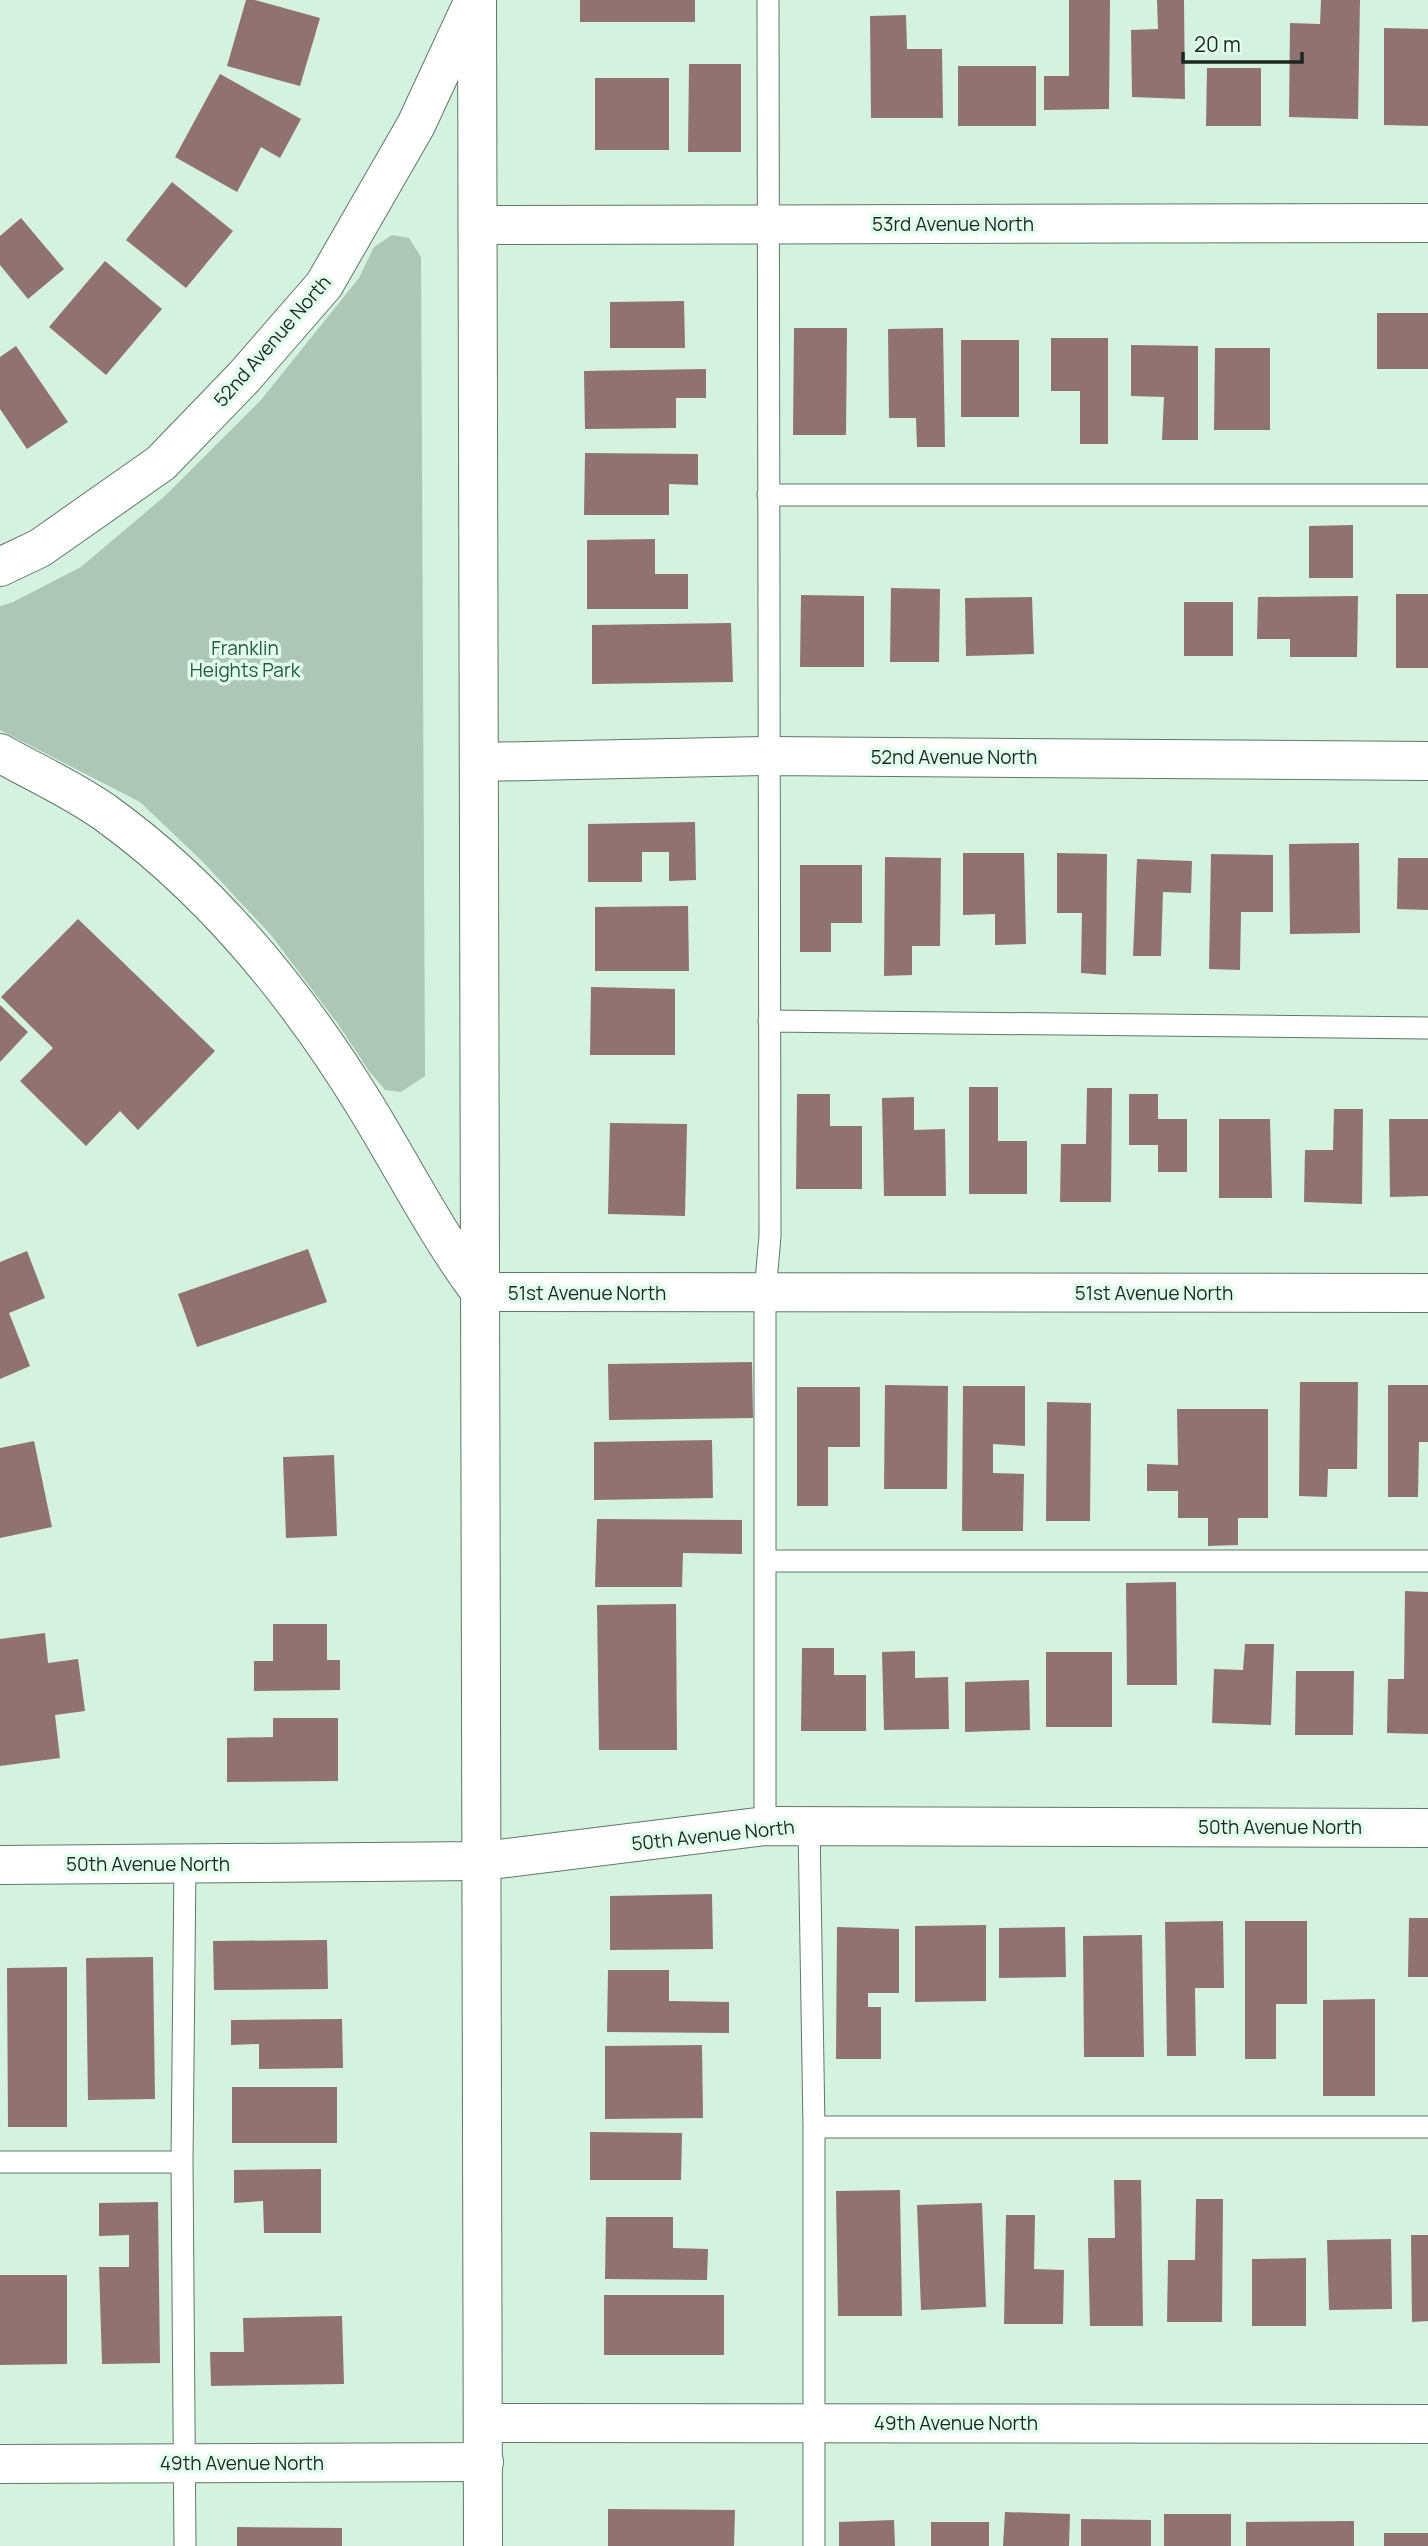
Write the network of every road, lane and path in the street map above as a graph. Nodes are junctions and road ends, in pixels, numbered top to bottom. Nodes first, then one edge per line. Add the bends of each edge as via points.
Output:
1 (476, 0) edge
2 (768, 0) edge
3 (1428, 223) edge
4 (768, 224) junction
5 (478, 225) junction
6 (768, 495) junction
7 (1428, 495) edge
8 (0, 567) edge
9 (0, 753) edge
10 (768, 756) junction
11 (1428, 761) edge
12 (479, 762) junction
13 (769, 1021) junction
14 (1428, 1028) edge
15 (480, 1292) junction
16 (765, 1293) junction
17 (1428, 1293) edge
18 (765, 1561) junction
19 (1428, 1561) edge
20 (765, 1826) junction
21 (809, 1826) junction
22 (1428, 1828) edge
23 (482, 1861) junction
24 (185, 1863) junction
25 (0, 1865) edge
26 (814, 2127) junction
27 (1428, 2127) edge
28 (0, 2162) edge
29 (182, 2162) junction
30 (484, 2423) junction
31 (813, 2423) junction
32 (1428, 2424) edge
33 (485, 2462) junction
34 (185, 2463) junction
35 (0, 2464) edge
36 (185, 2546) edge
37 (483, 2546) edge
38 (814, 2546) edge

1 - 5 street
1 - 8 street, 52nd Avenue North via 416,125 324,285 161,463 40,548
2 - 4 lane
3 - 4 street, 53rd Avenue North
4 - 5 street, 53rd Avenue North
4 - 6 lane
5 - 12 street
6 - 7 lane
6 - 10 lane
9 - 15 street, 51st Avenue North via 104,812 169,861 240,937 296,1002
10 - 11 street, 52nd Avenue North
10 - 12 street, 52nd Avenue North
10 - 13 lane
12 - 15 street
13 - 14 lane
13 - 16 lane via 770,1236
15 - 16 street, 51st Avenue North
15 - 23 street
16 - 17 street, 51st Avenue North
16 - 18 lane
18 - 19 lane
18 - 20 lane
20 - 21 street, 50th Avenue North
20 - 23 street, 50th Avenue North
21 - 22 street, 50th Avenue North
21 - 26 lane
23 - 24 street, 50th Avenue North
23 - 30 street
24 - 25 street, 50th Avenue North
24 - 29 lane
26 - 27 lane
26 - 31 lane
28 - 29 lane
29 - 34 lane
30 - 31 street, 49th Avenue North
30 - 33 street
31 - 32 street, 49th Avenue North
31 - 38 lane
33 - 34 street, 49th Avenue North
33 - 37 street
34 - 35 street, 49th Avenue North
34 - 36 lane

